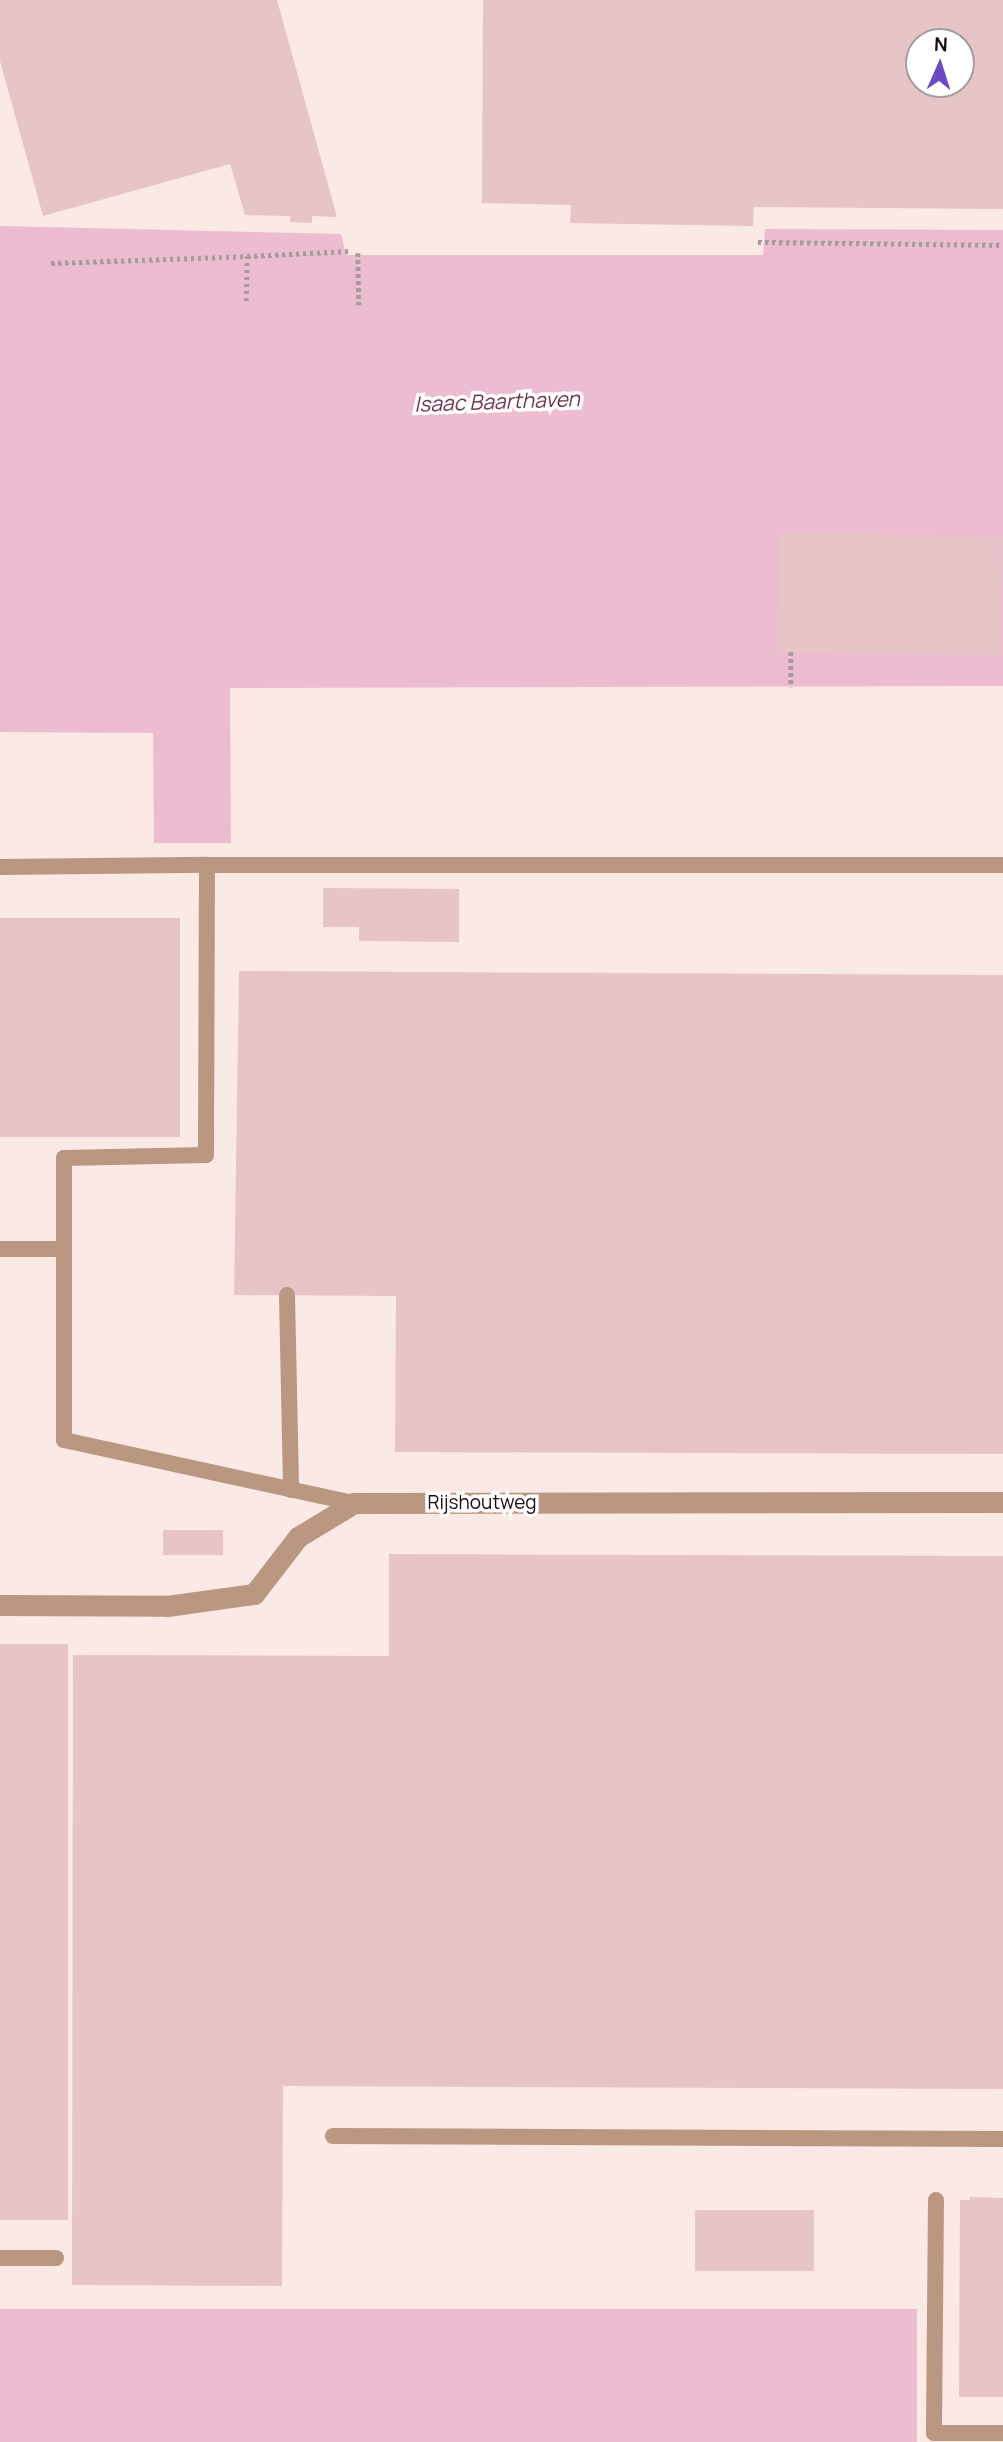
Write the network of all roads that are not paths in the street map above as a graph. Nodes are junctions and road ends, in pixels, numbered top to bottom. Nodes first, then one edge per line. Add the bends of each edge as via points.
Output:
1 (207, 865) junction
2 (1003, 865) edge
3 (0, 867) edge
4 (0, 1249) edge
5 (64, 1249) junction
6 (287, 1295) dead end
7 (291, 1490) junction
8 (1003, 1502) edge
9 (354, 1503) junction
10 (0, 1605) edge
11 (333, 2136) dead end
12 (1003, 2139) edge
13 (936, 2200) dead end
14 (0, 2258) edge
15 (56, 2258) dead end
16 (1003, 2433) edge

1 - 2 lane
1 - 3 lane
1 - 5 lane via 206,1155 64,1158
4 - 5 lane
5 - 7 lane via 64,1440
6 - 7 lane
7 - 9 lane
8 - 9 street, Rijshoutweg
9 - 10 street via 298,1537 254,1594 167,1606
11 - 12 lane
13 - 16 lane via 934,2432
14 - 15 lane

